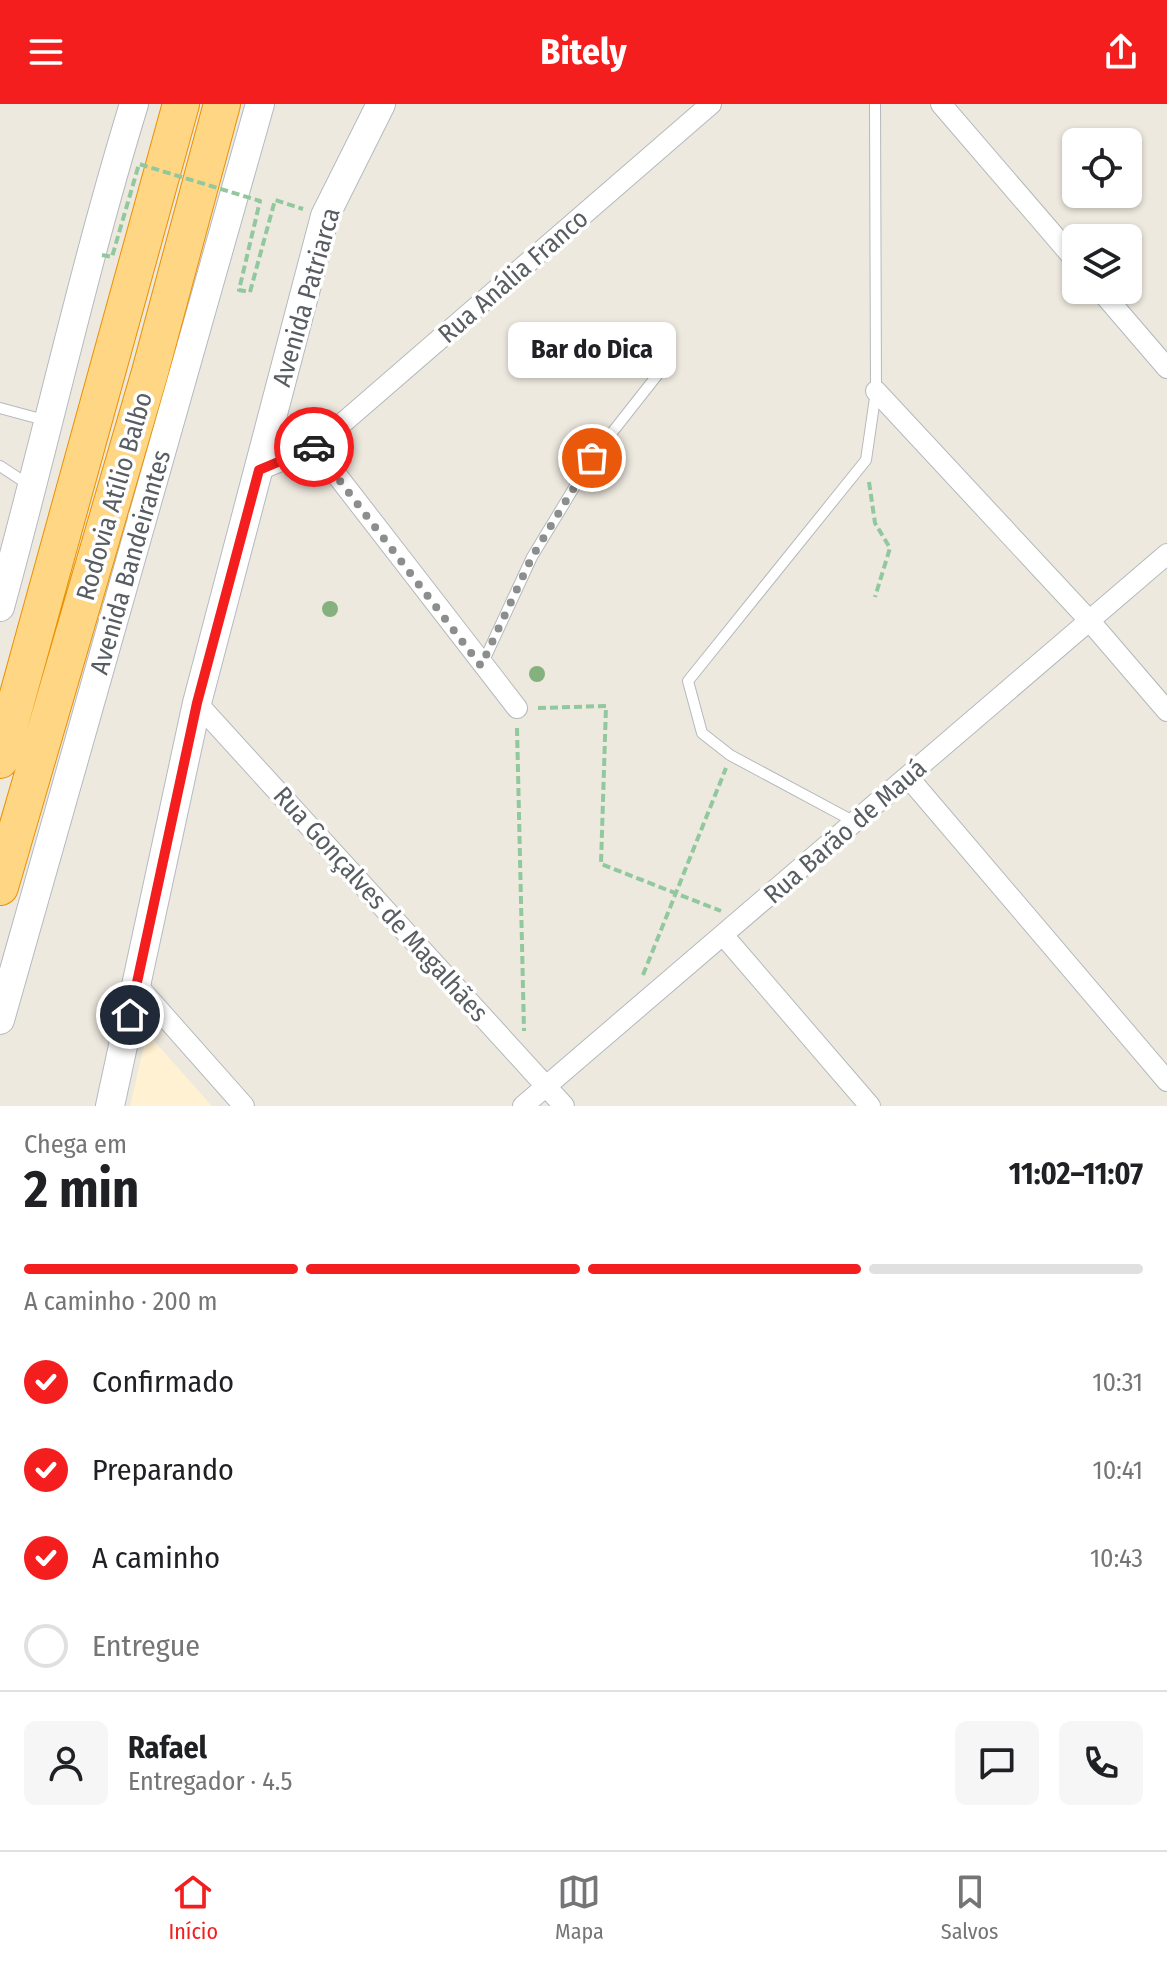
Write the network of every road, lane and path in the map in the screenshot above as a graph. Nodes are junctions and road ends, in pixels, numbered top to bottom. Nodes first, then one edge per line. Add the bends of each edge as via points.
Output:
1 (134, 104) edge
2 (181, 104) edge
3 (222, 104) edge
4 (260, 104) edge
5 (381, 104) edge
6 (711, 104) edge
7 (875, 104) edge
8 (941, 104) edge
9 (325, 216) junction
10 (1062, 245) edge
11 (102, 255) dead end
12 (1112, 304) edge
13 (666, 364) dead end
14 (1167, 368) edge
15 (876, 391) junction
16 (0, 408) edge
17 (50, 421) junction
18 (315, 447) junction
19 (866, 460) junction
20 (0, 466) edge
21 (259, 470) junction
22 (33, 487) junction
23 (1167, 554) edge
24 (875, 597) dead end
25 (0, 607) edge
26 (1088, 619) junction
27 (481, 666) junction
28 (197, 703) junction
29 (517, 708) junction
30 (1167, 711) edge
31 (730, 755) junction
32 (0, 760) edge
33 (908, 777) junction
34 (853, 821) junction
35 (0, 887) edge
36 (677, 893) junction
37 (743, 920) junction
38 (723, 935) junction
39 (643, 976) dead end
40 (136, 984) junction
41 (0, 1020) edge
42 (525, 1062) junction
43 (1167, 1081) edge
44 (547, 1086) junction
45 (110, 1106) edge
46 (244, 1106) edge
47 (523, 1106) edge
48 (564, 1106) edge
49 (870, 1106) edge

1 - 17 main road via 66,343
2 - 32 highway, Rodovia Atílio Balbo
3 - 35 highway, Rodovia Atílio Balbo
4 - 41 main road, Avenida Bandeirantes
5 - 9 main road, Avenida Patriarca
6 - 18 street, Rua Anália Franco
7 - 15 lane
8 - 10 street
9 - 11 path, bridge via 275,200 250,292 239,290 260,201 139,164 112,257
9 - 21 main road, Avenida Patriarca
12 - 14 street
13 - 27 lane via 592,458 532,557
15 - 19 lane
15 - 26 street
16 - 17 lane
17 - 22 main road
18 - 21 street, Rua Anália Franco
18 - 27 street
19 - 24 path via 875,523 890,548
19 - 31 lane via 688,681 702,733
20 - 22 lane
21 - 28 main road, Avenida Patriarca
22 - 25 main road
23 - 26 street, Rua Barão de Mauá
26 - 30 street
26 - 33 street, Rua Barão de Mauá
27 - 29 street
28 - 40 main road, Avenida Patriarca
28 - 42 street, Rua Gonçalves de Magalhães
29 - 36 path via 606,706 601,864
29 - 42 path
31 - 34 lane
31 - 36 path
33 - 34 street, Rua Barão de Mauá
33 - 43 street
34 - 37 street, Rua Barão de Mauá
36 - 37 path
36 - 39 path
37 - 38 street, Rua Barão de Mauá
38 - 44 street, Rua Barão de Mauá
38 - 49 street
40 - 45 main road, Avenida Patriarca
40 - 46 street
42 - 44 street, Rua Gonçalves de Magalhães
44 - 47 street, Rua Barão de Mauá
44 - 48 street, Rua Gonçalves de Magalhães

